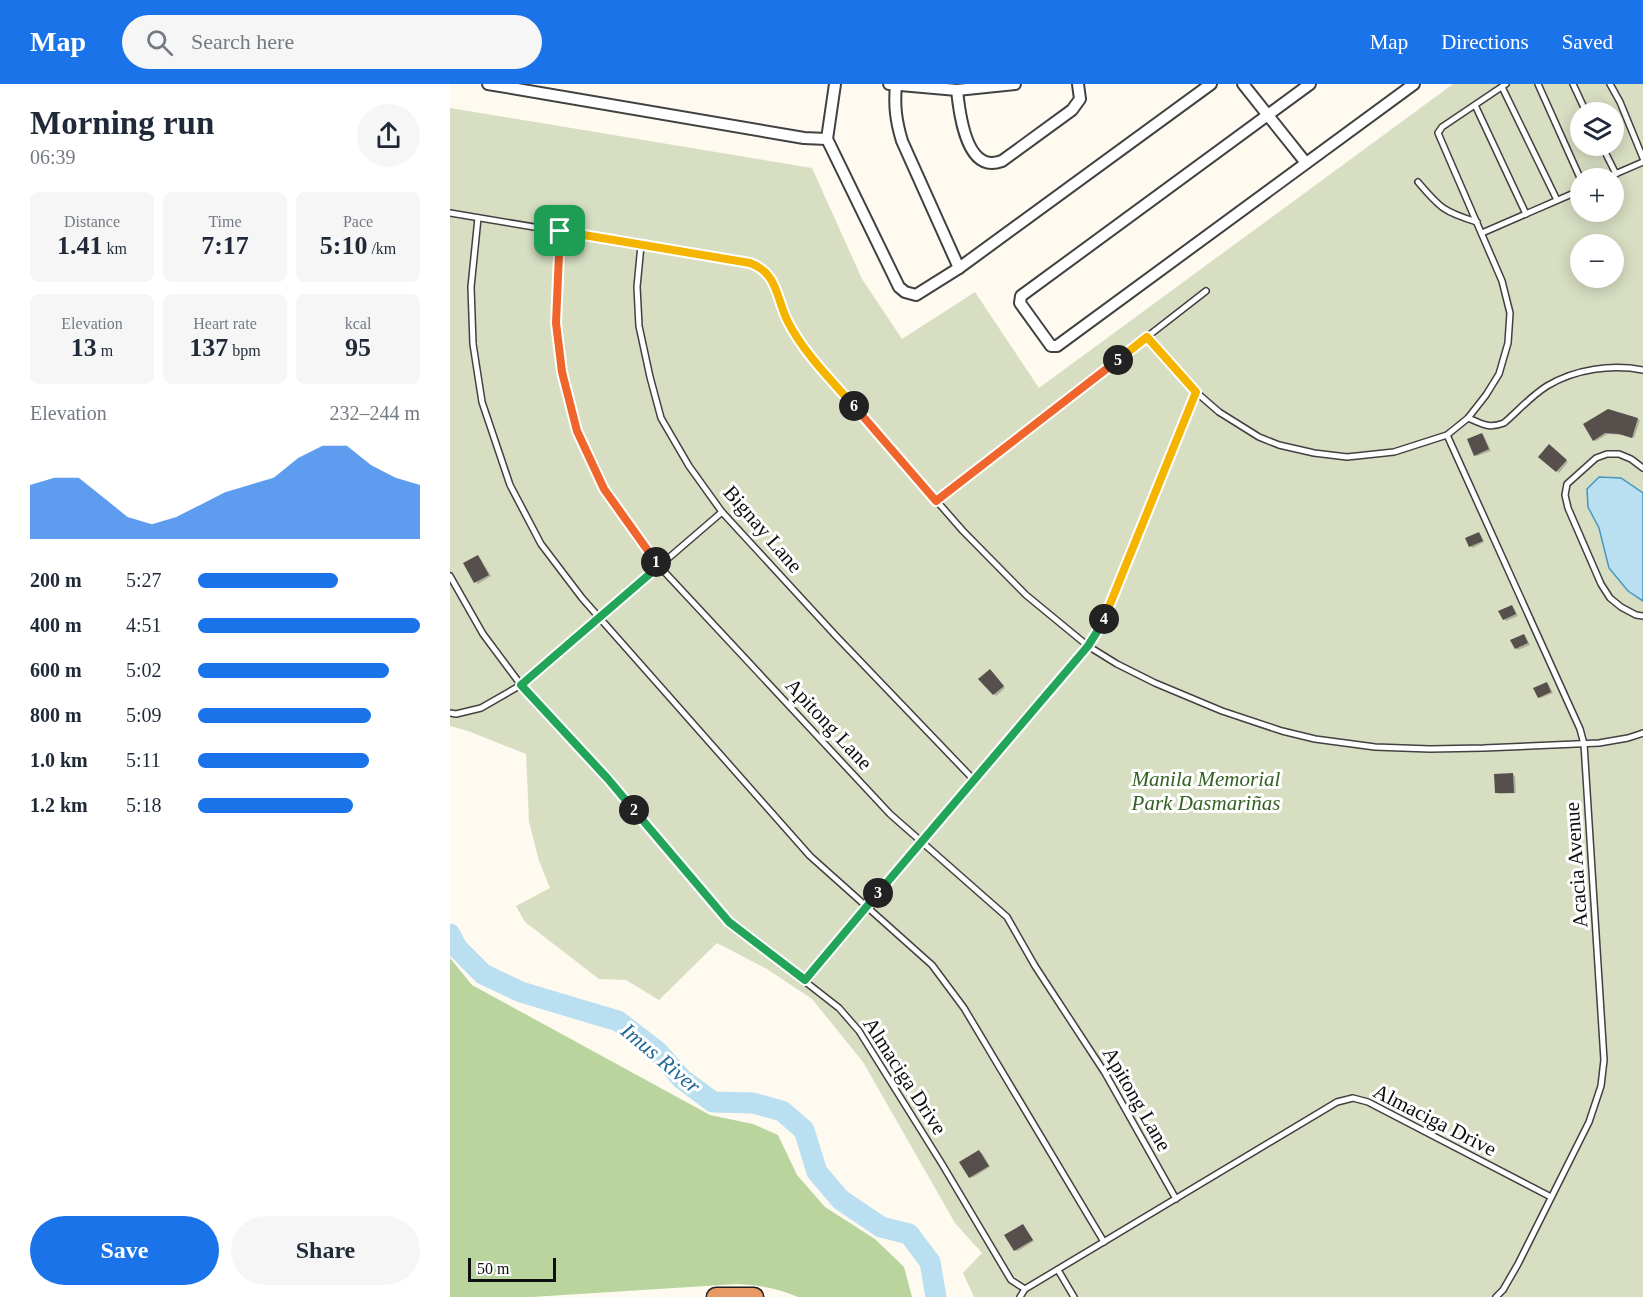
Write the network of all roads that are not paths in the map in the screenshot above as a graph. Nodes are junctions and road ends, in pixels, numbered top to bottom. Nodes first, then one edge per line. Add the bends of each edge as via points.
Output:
1 (488, 84) edge
2 (835, 84) edge
3 (1015, 84) edge
4 (1078, 84) edge
5 (1211, 84) edge
6 (1243, 84) edge
7 (1310, 84) edge
8 (1414, 84) edge
9 (1538, 84) edge
10 (1573, 84) edge
11 (1610, 84) edge
12 (892, 85) edge
13 (1000, 85) edge
14 (1504, 85) edge
15 (957, 90) junction
16 (1581, 102) edge
17 (1475, 105) junction
18 (1268, 115) junction
19 (827, 139) junction
20 (1643, 160) edge
21 (1306, 163) junction
22 (1576, 168) edge
23 (1624, 170) edge
24 (1418, 182) dead end
25 (1570, 195) edge
26 (1557, 200) junction
27 (450, 213) edge
28 (1526, 214) junction
29 (477, 218) junction
30 (1477, 222) junction
31 (560, 231) junction
32 (1482, 234) junction
33 (641, 245) junction
34 (959, 268) junction
35 (1206, 291) dead end
36 (1147, 337) junction
37 (1643, 369) edge
38 (1196, 392) junction
39 (1468, 418) junction
40 (1448, 435) junction
41 (1643, 468) edge
42 (936, 501) junction
43 (722, 512) junction
44 (659, 566) junction
45 (450, 576) edge
46 (1643, 616) edge
47 (600, 617) junction
48 (1088, 646) junction
49 (521, 685) junction
50 (450, 713) edge
51 (1643, 733) edge
52 (1584, 744) junction
53 (974, 780) junction
54 (921, 843) junction
55 (867, 907) junction
56 (805, 980) junction
57 (1551, 1197) junction
58 (1176, 1199) junction
59 (1104, 1242) junction
60 (1058, 1270) junction
61 (1025, 1289) junction
62 (716, 1297) edge
63 (754, 1297) edge
64 (1020, 1297) edge
65 (1074, 1297) edge
66 (1496, 1297) edge

1 - 19 street
2 - 19 street
3 - 13 street
4 - 15 street via 1080,99 1072,110 1002,161 991,163 974,154 961,123
5 - 34 street
6 - 18 street
7 - 18 street
8 - 21 street
9 - 22 lane
10 - 16 lane
11 - 20 lane
12 - 15 street
12 - 34 street via 902,141
13 - 15 street
14 - 17 lane
14 - 26 lane
17 - 28 lane
17 - 30 lane via 1438,133
18 - 21 street
18 - 21 street via 1021,297 1020,303 1051,346 1057,346
19 - 34 street via 899,287 916,294
20 - 23 lane
24 - 30 lane via 1439,206
25 - 26 lane
26 - 28 lane
27 - 29 lane
28 - 32 lane
29 - 31 lane
29 - 47 lane via 471,287 482,402 510,485 541,544
30 - 32 lane
31 - 33 lane
31 - 44 lane, Apitong Lane via 556,323 562,372 577,431 604,489
32 - 39 lane via 1506,296 1510,313 1508,343 1499,374
33 - 42 lane via 750,263 764,270 802,345
33 - 43 lane, Bignay Lane via 639,326 661,418
35 - 36 lane
36 - 38 lane
36 - 42 lane
37 - 39 lane via 1607,367 1567,377 1547,386 1504,423 1495,426
38 - 40 lane via 1237,425 1259,437 1314,453 1347,456 1394,452
38 - 48 lane via 1100,627
39 - 40 lane
40 - 52 lane, Acacia Avenue
41 - 46 lane via 1619,454 1607,454 1596,458 1567,484 1565,495 1610,598
42 - 48 lane via 1026,596
43 - 44 lane
43 - 53 lane, Bignay Lane
44 - 47 lane
44 - 54 lane, Apitong Lane
45 - 49 lane, Almaciga Drive via 483,634
47 - 49 lane
47 - 55 lane via 810,856
48 - 52 lane via 1195,701 1282,732 1315,739 1430,749
48 - 53 lane
49 - 50 lane via 481,708
49 - 56 lane, Almaciga Drive via 608,779 729,922
51 - 52 lane
52 - 57 lane, Acacia Avenue via 1604,1060 1601,1086 1589,1122
53 - 54 lane
54 - 55 lane
54 - 58 lane, Apitong Lane via 1006,916 1105,1073
55 - 56 lane
55 - 59 lane via 932,965 964,1008
56 - 61 lane, Almaciga Drive via 859,1031 1011,1280
57 - 58 lane, Almaciga Drive via 1368,1102 1353,1098 1337,1102
57 - 66 lane, Acacia Avenue via 1518,1264
58 - 59 lane, Almaciga Drive
59 - 60 lane, Almaciga Drive
60 - 61 lane, Almaciga Drive
60 - 65 lane
61 - 64 lane, Almaciga Drive
62 - 63 highway

